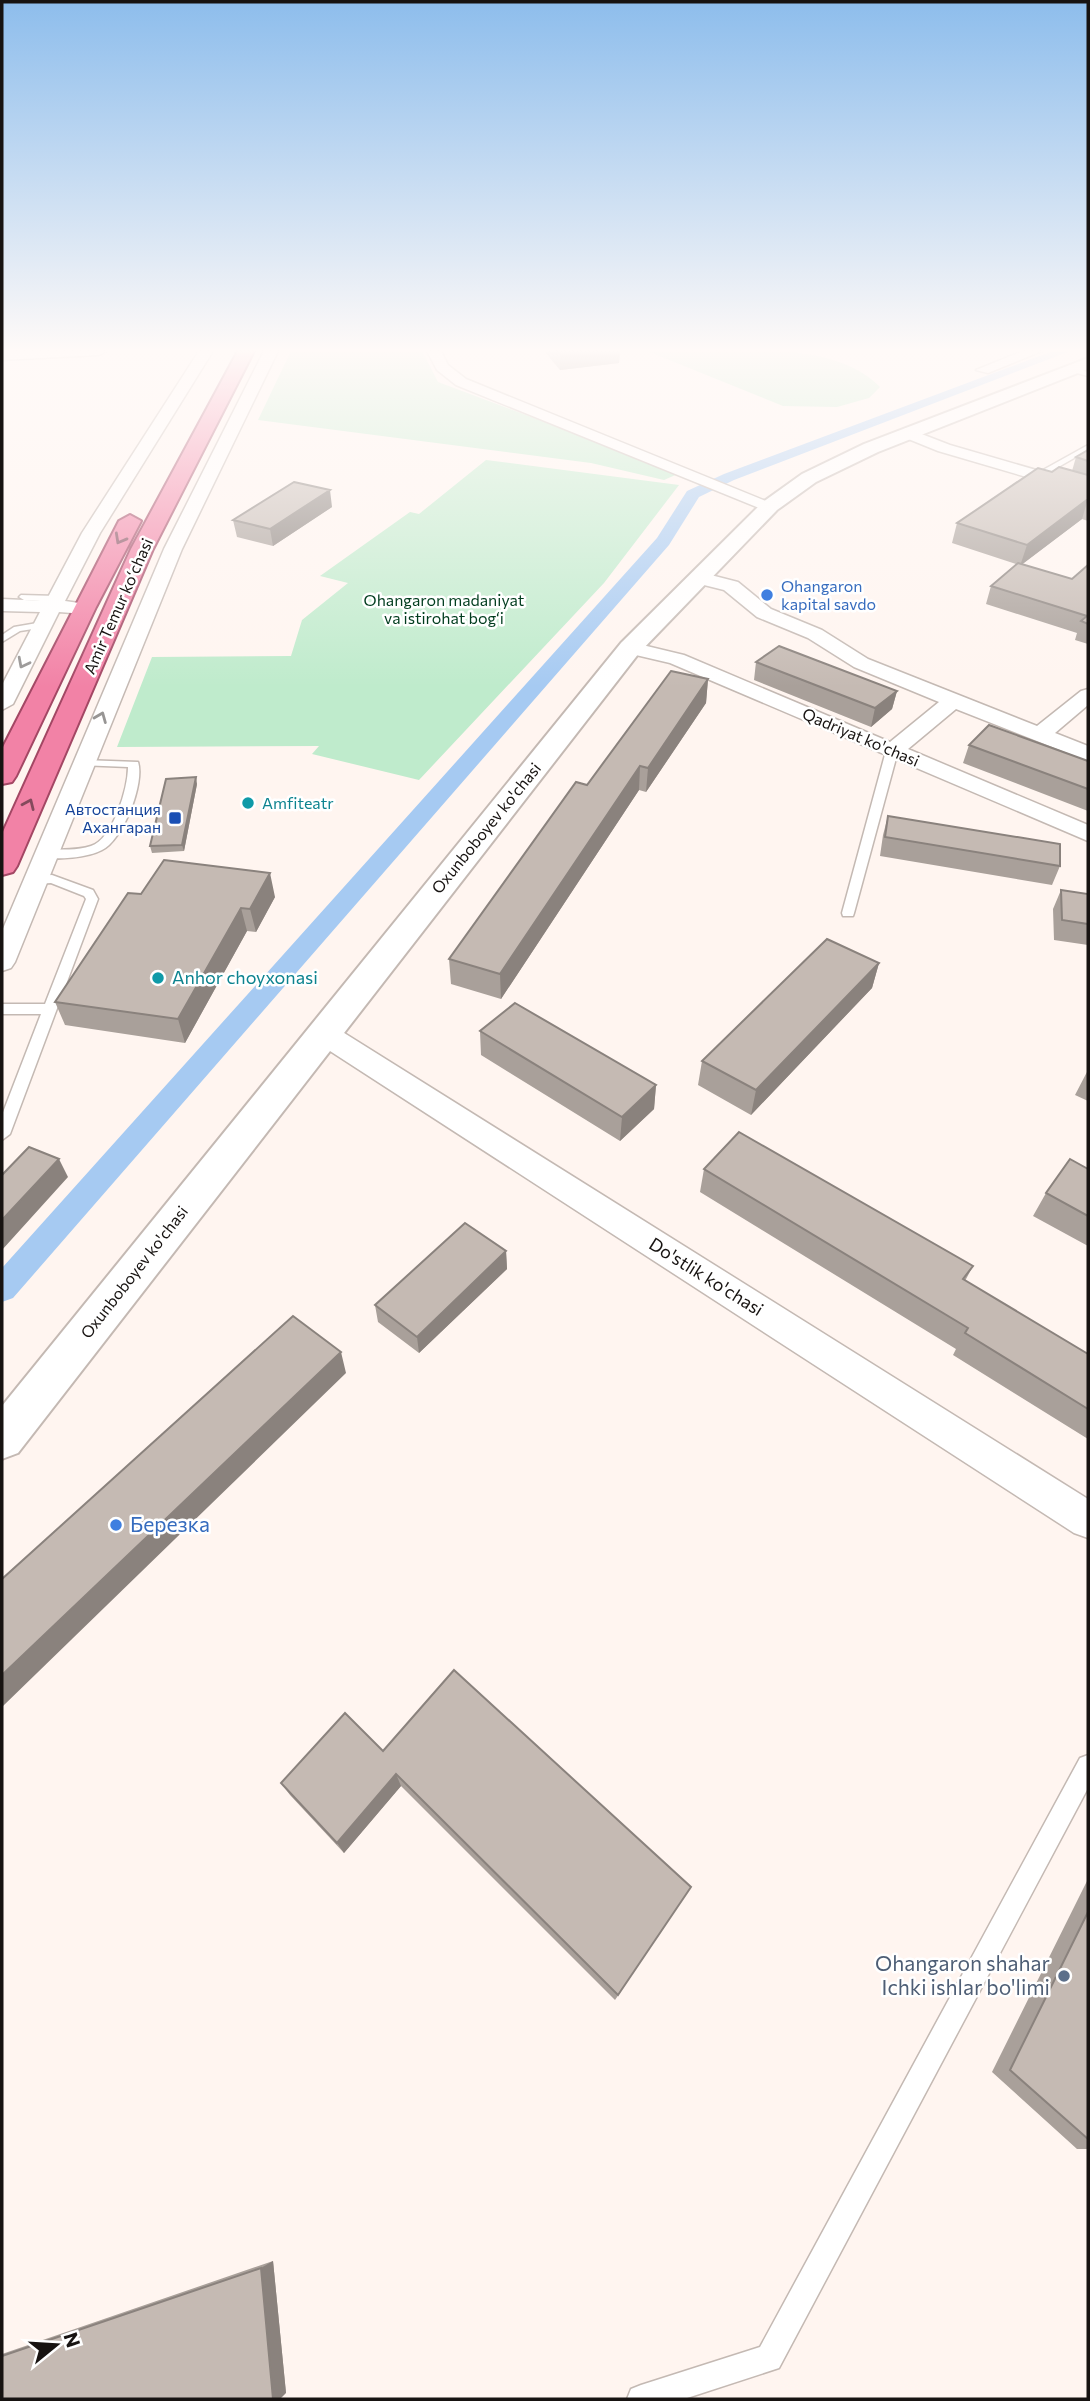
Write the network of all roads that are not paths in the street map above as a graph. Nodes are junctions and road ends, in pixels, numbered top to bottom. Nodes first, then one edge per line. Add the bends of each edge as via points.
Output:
1 (135, 463) edge
2 (187, 463) edge
3 (216, 463) edge
4 (665, 463) edge
5 (840, 463) edge
6 (996, 463) edge
7 (1059, 463) edge
8 (1038, 475) junction
9 (1088, 489) edge
10 (142, 500) dead end
11 (770, 506) junction
12 (699, 578) junction
13 (24, 597) dead end
14 (55, 603) junction
15 (2, 605) edge
16 (84, 607) junction
17 (43, 625) junction
18 (2, 639) edge
19 (631, 648) junction
20 (1088, 695) edge
21 (954, 700) junction
22 (2, 704) edge
23 (1041, 734) junction
24 (892, 751) junction
25 (1088, 754) edge
26 (83, 763) junction
27 (2, 776) edge
28 (1088, 834) edge
29 (47, 854) junction
30 (2, 866) edge
31 (36, 880) junction
32 (848, 913) dead end
33 (2, 962) edge
34 (2, 1009) edge
35 (47, 1009) junction
36 (323, 1033) junction
37 (2, 1134) edge
38 (2, 1439) edge
39 (1088, 1521) edge
40 (1088, 1766) edge
41 (641, 2399) edge

1 - 14 street
30 -> 2 highway, Amir Temur koʻchasi via 142,549
26 -> 3 street via 173,549
4 - 11 street
5 - 11 main road, Oxunboboyev ko'chasi
6 - 8 street
7 - 8 lane
8 - 9 street
10 -> 16 highway, Amir Temur koʻchasi
11 - 12 main road, Oxunboboyev ko'chasi
12 - 19 main road, Oxunboboyev ko'chasi
12 - 21 street via 731,586 764,612 815,634 861,663
13 - 14 lane
14 - 15 street
14 - 16 street
14 - 17 street
16 - 27 highway, Amir Temur koʻchasi
17 - 18 lane via 17,629
17 -> 22 street
19 - 24 street, Qadriyat ko'chasi via 677,659
19 - 36 main road, Oxunboboyev ko'chasi
20 - 23 street
21 - 23 street
21 - 24 street
23 - 25 street
24 - 28 street, Qadriyat ko'chasi
24 - 32 lane
26 - 29 street
26 - 29 lane via 134,764 124,809 112,838 98,849
29 - 31 street
31 - 33 street
31 - 35 lane via 51,879 89,893 92,899
34 - 35 lane
35 - 37 lane
36 - 38 main road, Oxunboboyev ko'chasi
36 - 39 street, Do'stlik ko'chasi
40 - 41 lane via 769,2358

